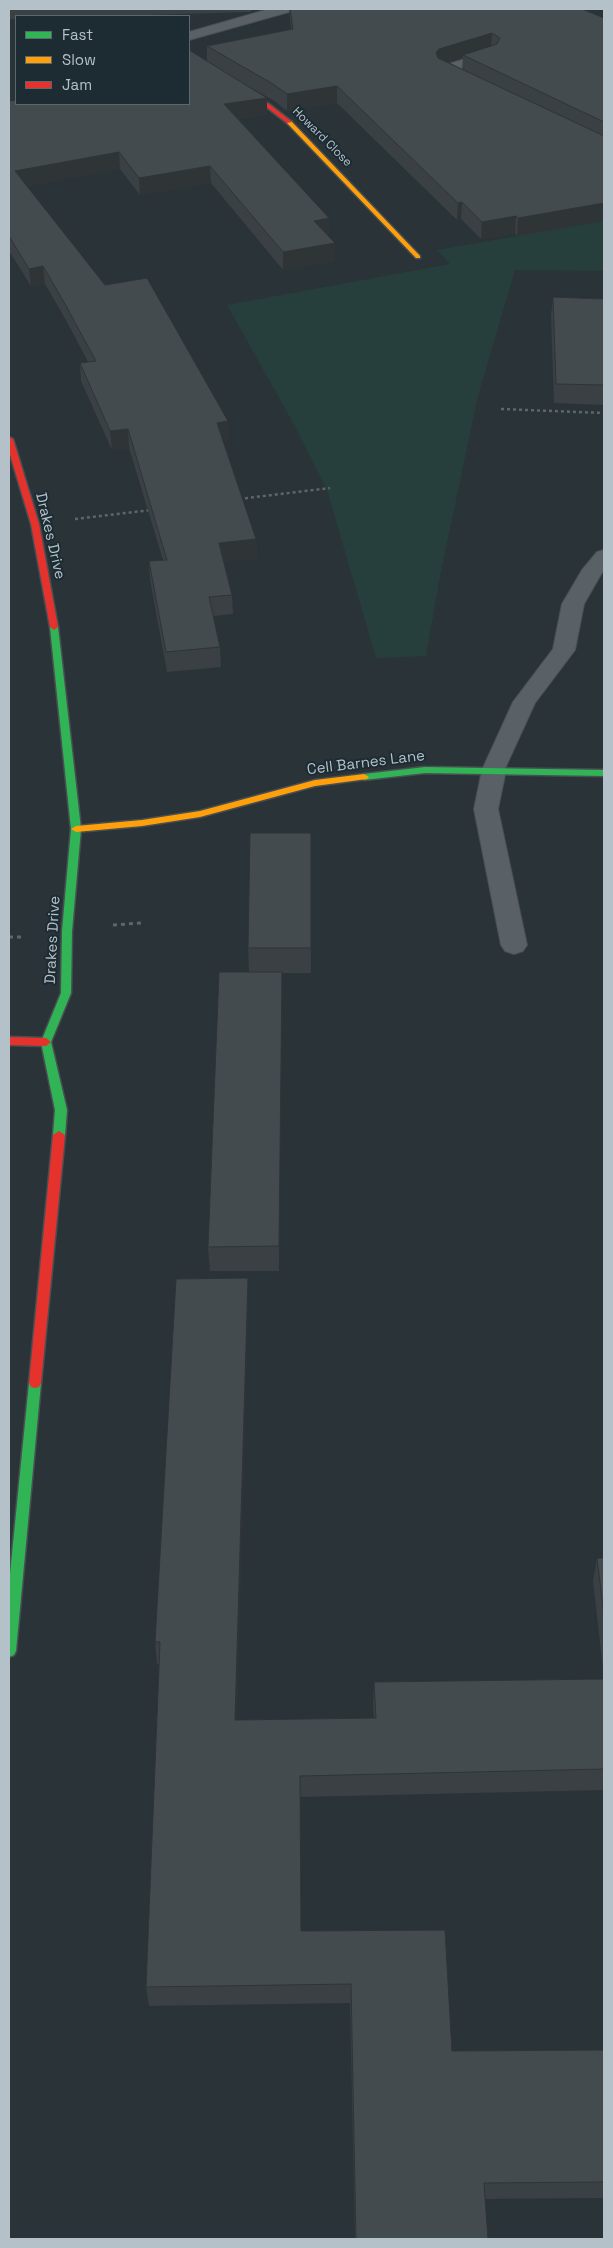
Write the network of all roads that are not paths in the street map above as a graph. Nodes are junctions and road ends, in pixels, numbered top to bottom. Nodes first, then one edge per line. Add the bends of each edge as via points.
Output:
1 (284, 9) edge
2 (190, 36) edge
3 (490, 56) edge
4 (190, 59) edge
5 (477, 86) edge
6 (418, 257) dead end
7 (9, 439) edge
8 (604, 556) edge
9 (494, 770) junction
10 (604, 773) edge
11 (76, 828) junction
12 (514, 945) dead end
13 (9, 1041) edge
14 (46, 1042) junction
15 (9, 1651) edge

1 - 2 street
3 - 5 street via 444,70
4 - 6 street, Howard Close via 268,105 293,125
7 - 11 street, Drakes Drive via 35,524 55,633
8 - 9 street via 589,574 573,604 564,650 524,702
9 - 10 street, Cell Barnes Lane
9 - 11 street, Cell Barnes Lane via 425,770 315,783 200,814
9 - 12 street via 486,809
11 - 14 street, Drakes Drive via 66,993
13 - 14 street
14 - 15 street via 61,1110

